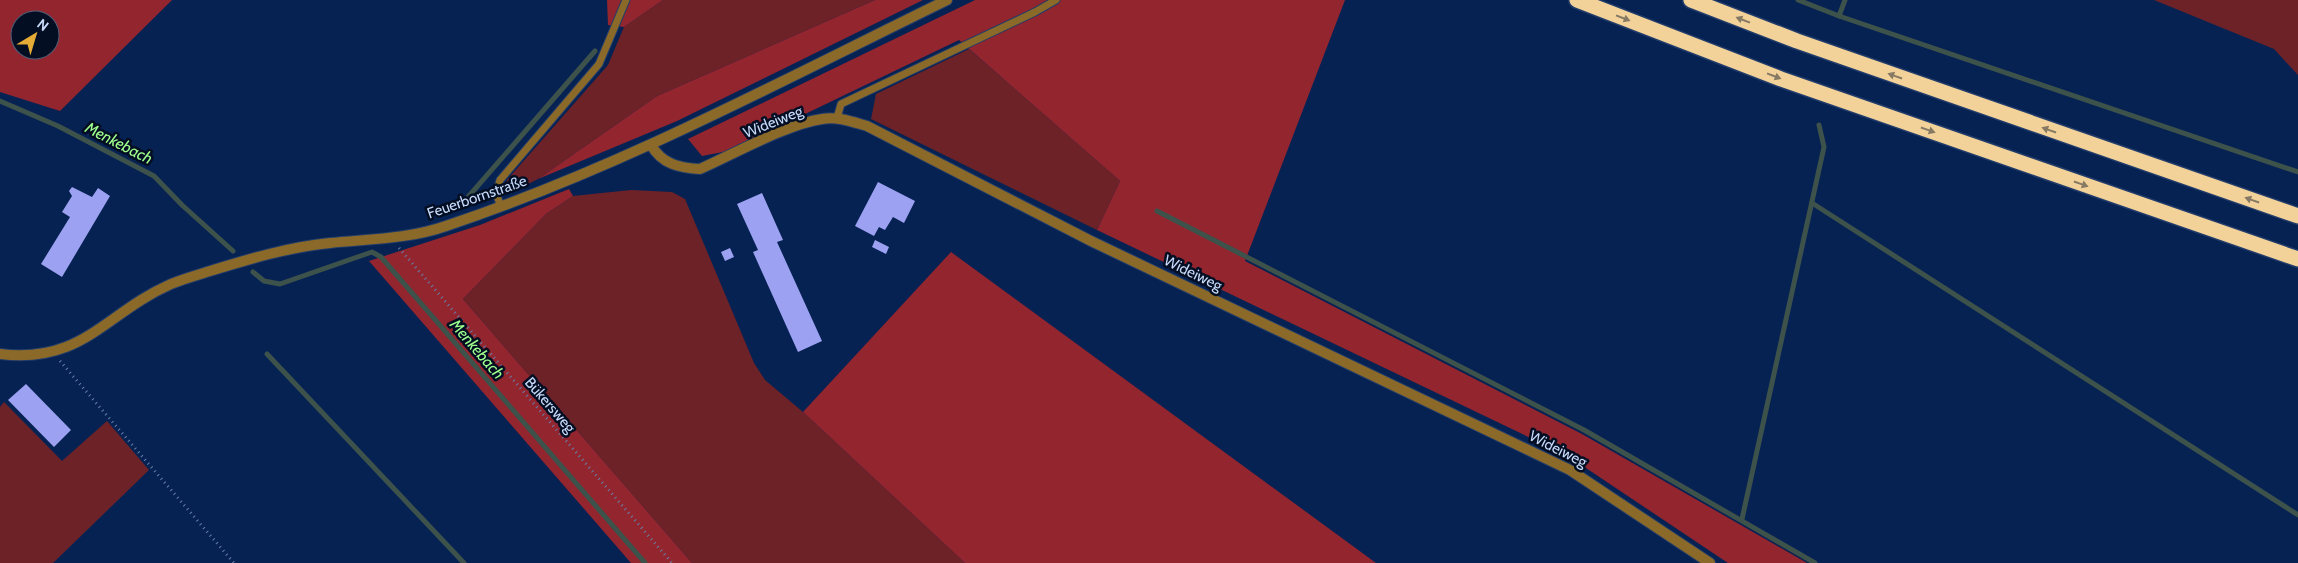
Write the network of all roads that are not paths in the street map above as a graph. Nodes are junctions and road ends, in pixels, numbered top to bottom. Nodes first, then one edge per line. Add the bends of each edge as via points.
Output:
1 (626, 0) edge
2 (947, 0) edge
3 (1056, 0) edge
4 (1578, 0) edge
5 (1690, 0) edge
6 (837, 118) junction
7 (651, 145) junction
8 (501, 207) junction
9 (2298, 216) edge
10 (2298, 259) edge
11 (0, 354) edge
12 (1710, 563) edge

1 - 8 lane via 599,64 500,180 496,193
2 - 7 street, Feuerbornstraße
3 - 6 lane via 842,104
4 -> 10 highway via 1781,79
9 -> 5 highway via 1797,41
6 - 7 street, Wideiweg via 822,118 792,128 700,170 665,162
6 - 12 street, Wideiweg via 867,126 1091,240 1570,470
7 - 8 street, Feuerbornstraße
8 - 11 street, Feuerbornstraße via 443,227 396,238 328,243 280,251 171,284 86,338 56,352 18,356

